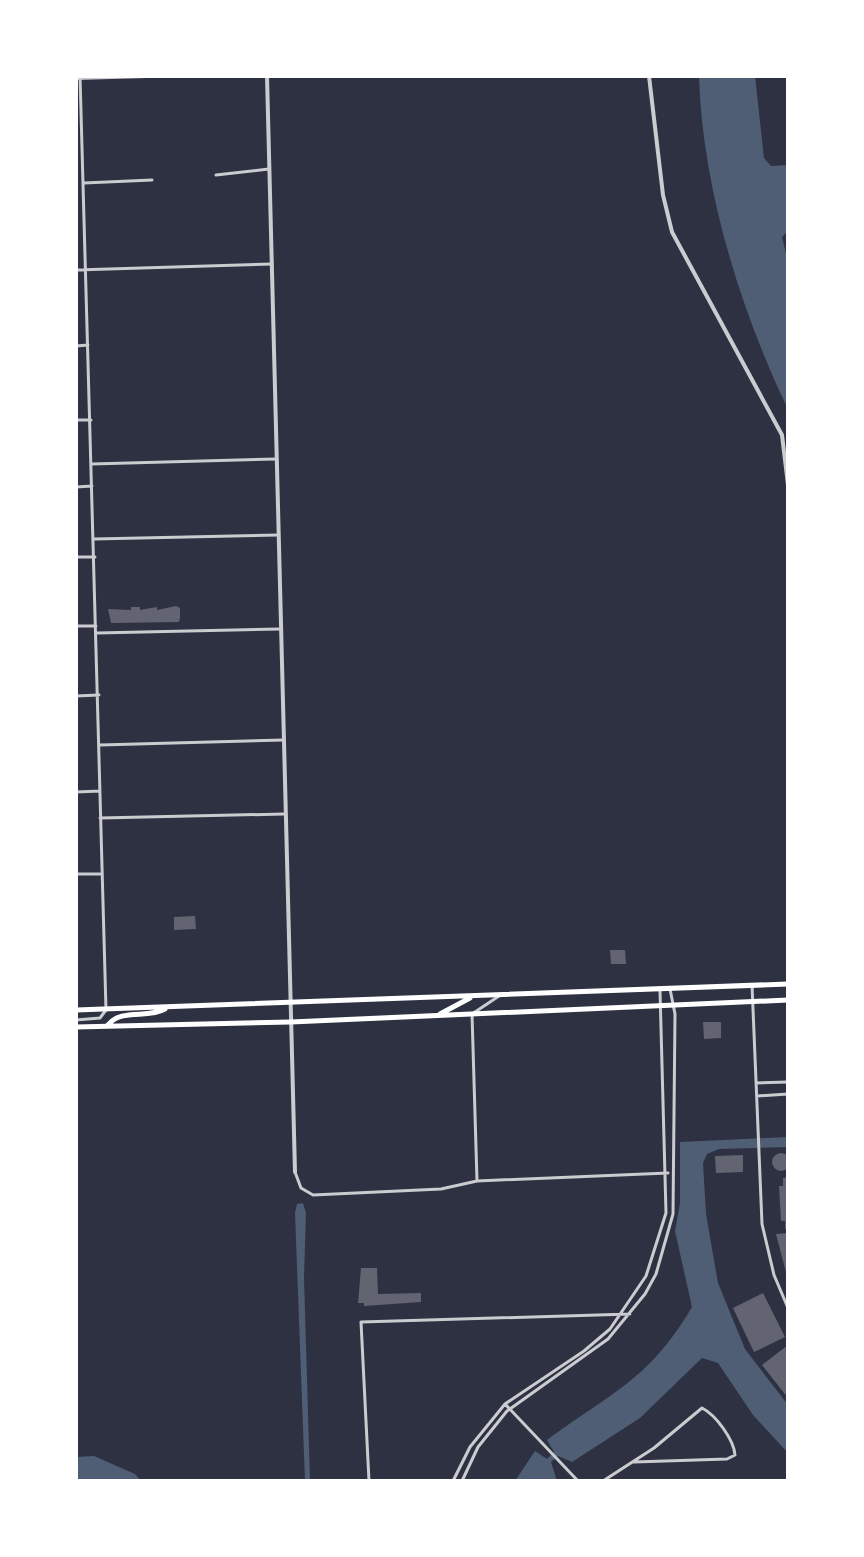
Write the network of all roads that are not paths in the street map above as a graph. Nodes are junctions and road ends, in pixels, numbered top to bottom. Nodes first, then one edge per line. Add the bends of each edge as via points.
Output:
1 (147, 76) edge
2 (267, 76) edge
3 (649, 76) edge
4 (79, 77) edge
5 (269, 169) junction
6 (216, 175) dead end
7 (76, 179) edge
8 (152, 180) dead end
9 (84, 181) junction
10 (272, 264) junction
11 (76, 270) edge
12 (87, 270) junction
13 (88, 345) junction
14 (76, 346) edge
15 (76, 420) edge
16 (91, 420) junction
17 (276, 459) junction
18 (92, 464) junction
19 (788, 485) edge
20 (93, 486) junction
21 (76, 487) edge
22 (278, 535) junction
23 (94, 539) junction
24 (76, 557) edge
25 (95, 557) junction
26 (76, 626) edge
27 (97, 626) junction
28 (280, 629) junction
29 (97, 633) junction
30 (99, 695) junction
31 (76, 696) edge
32 (283, 740) junction
33 (100, 745) junction
34 (100, 791) junction
35 (76, 792) edge
36 (285, 814) junction
37 (100, 818) junction
38 (76, 874) edge
39 (102, 874) junction
40 (788, 984) edge
41 (752, 985) junction
42 (670, 989) junction
43 (660, 990) junction
44 (499, 996) junction
45 (470, 998) junction
46 (788, 1000) edge
47 (752, 1001) junction
48 (660, 1004) junction
49 (673, 1004) junction
50 (290, 1005) junction
51 (166, 1008) junction
52 (76, 1010) edge
53 (106, 1010) junction
54 (472, 1014) junction
55 (435, 1016) junction
56 (76, 1020) edge
57 (291, 1022) junction
58 (107, 1026) junction
59 (76, 1027) edge
60 (788, 1082) edge
61 (756, 1083) junction
62 (788, 1094) edge
63 (757, 1096) junction
64 (295, 1172) joint
65 (667, 1173) junction
66 (673, 1173) junction
67 (477, 1181) junction
68 (662, 1229) junction
69 (668, 1231) junction
70 (788, 1308) edge
71 (623, 1313) junction
72 (630, 1314) junction
73 (505, 1404) junction
74 (507, 1411) junction
75 (634, 1462) junction
76 (369, 1481) edge
77 (453, 1481) edge
78 (462, 1481) edge
79 (578, 1481) edge
80 (603, 1481) edge

1 - 4 street
2 - 5 street
3 - 19 street via 672,232 782,435
4 - 9 street
5 - 6 street
5 - 10 street
7 - 9 street
8 - 9 street
9 - 12 street
10 - 12 street
10 - 17 street
11 - 12 street
12 - 13 street
13 - 14 street
13 - 16 street
15 - 16 street
16 - 18 street
17 - 18 street
17 - 22 street
18 - 20 street
20 - 21 street
20 - 23 street
22 - 23 street
22 - 28 street
23 - 25 street
24 - 25 street
25 - 27 street
26 - 27 street
27 - 29 street
28 - 29 street
28 - 32 street
29 - 30 street
30 - 31 street
30 - 33 street
32 - 33 street
32 - 36 street
33 - 34 street
34 - 35 street
34 - 37 street
36 - 37 street
36 - 50 street
37 - 39 street
38 - 39 street
39 - 53 street
40 - 41 main road
41 - 42 main road
41 - 47 street
42 - 43 main road
42 - 49 street
43 - 44 main road
43 - 48 street
44 - 45 main road
44 - 54 street
45 - 50 main road
45 - 55 main road
46 - 47 main road
47 - 49 main road
47 - 61 street
48 - 49 main road
48 - 54 main road
48 - 65 street
49 - 66 street
50 - 51 main road
50 - 57 street
51 - 53 main road
51 - 58 main road via 115,1017
52 - 53 main road
53 - 56 street via 100,1018
54 - 55 main road
54 - 67 street
55 - 57 main road
57 - 58 main road
57 - 64 street
58 - 59 main road
60 - 61 street
61 - 63 street
62 - 63 street
63 - 70 street via 764,1236
64 - 67 street via 301,1188 313,1195 441,1189
65 - 66 street
65 - 67 street
65 - 68 street
66 - 69 street
68 - 69 street
68 - 71 street via 646,1276
69 - 72 street via 656,1274
71 - 72 street
71 - 73 street via 584,1351
71 - 76 street via 361,1322
72 - 74 street via 596,1350
73 - 74 street
73 - 77 street via 470,1447
74 - 78 street via 478,1447
74 - 79 street
75 - 75 street via 727,1459 735,1455 710,1412 702,1408
75 - 80 street

